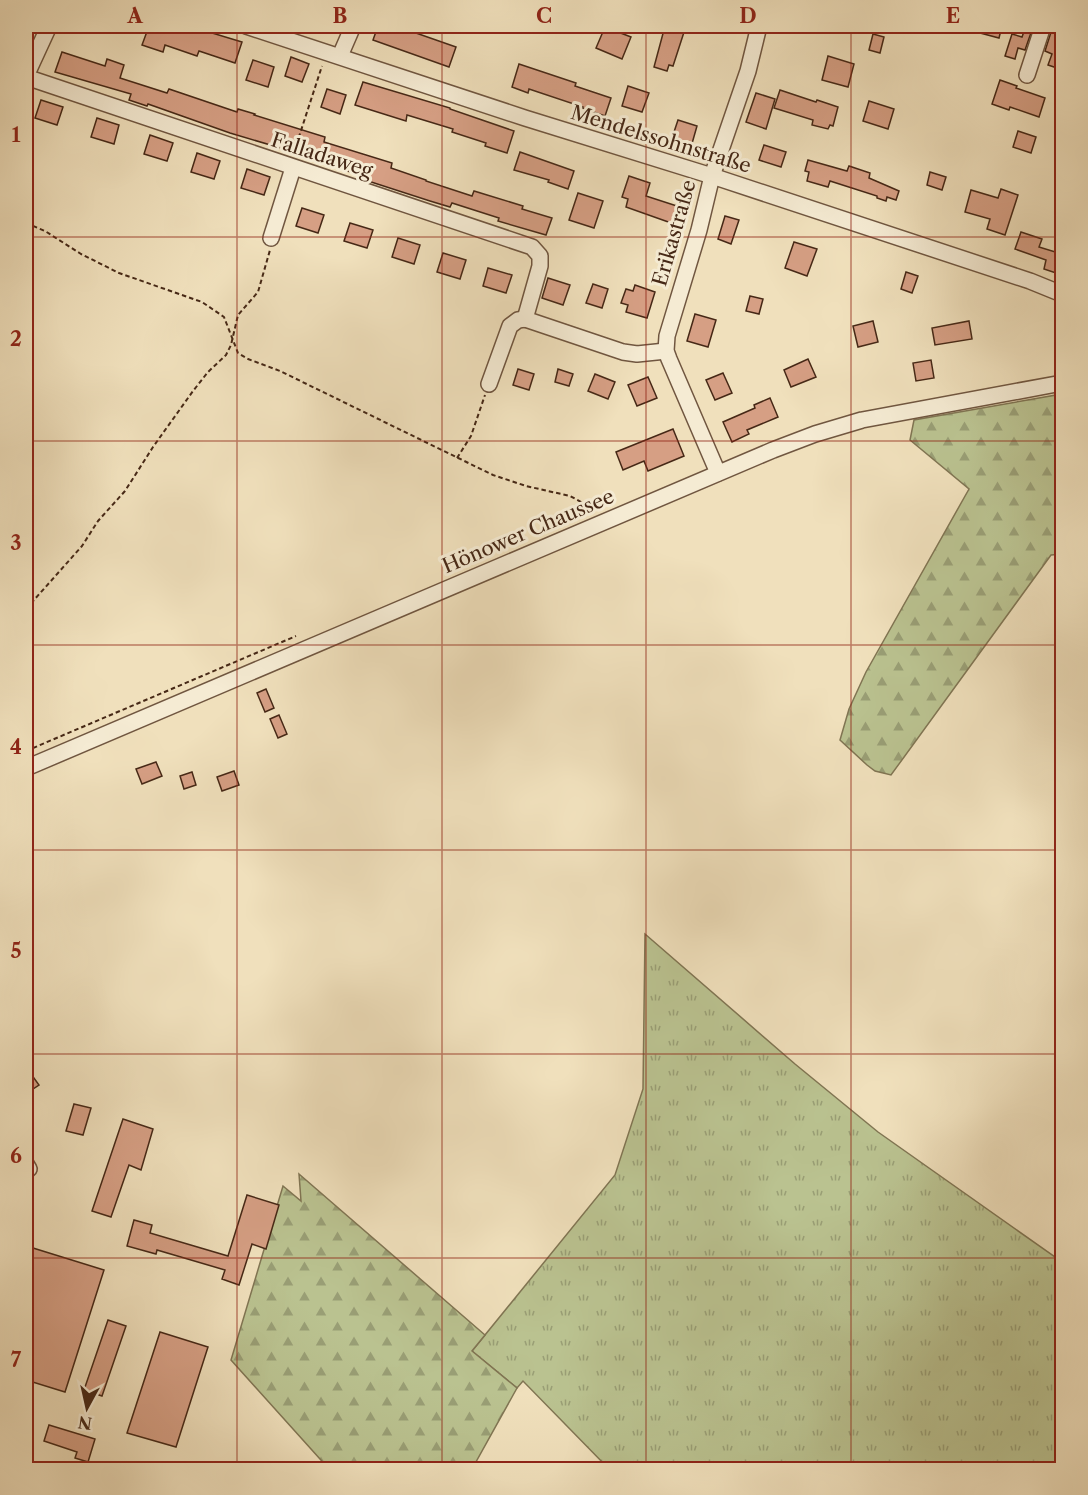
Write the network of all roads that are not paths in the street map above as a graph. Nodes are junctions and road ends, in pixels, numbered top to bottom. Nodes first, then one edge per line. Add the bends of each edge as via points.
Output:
1 (49, 26) edge
2 (246, 26) edge
3 (353, 26) edge
4 (759, 26) edge
5 (1043, 26) edge
6 (333, 54) junction
7 (1027, 75) dead end
8 (26, 76) edge
9 (291, 167) junction
10 (712, 176) junction
11 (271, 238) road end
12 (1062, 294) edge
13 (525, 319) junction
14 (666, 351) junction
15 (1062, 383) edge
16 (489, 384) road end
17 (718, 473) junction
18 (26, 768) edge

1 - 8 street, Falladaweg
2 - 6 street, Mendelssohnstraße
3 - 6 street
4 - 10 street, Erikastraße
5 - 7 street
6 - 10 street, Mendelssohnstraße
8 - 9 street, Falladaweg
9 - 11 street
9 - 13 street, Falladaweg via 532,247 540,256 540,266
10 - 12 street, Mendelssohnstraße
10 - 14 street, Erikastraße via 671,320
13 - 14 street via 623,352
13 - 16 street via 510,326
14 - 17 street
15 - 17 street, Hönower Chaussee via 862,420 814,434
17 - 18 street, Hönower Chaussee

